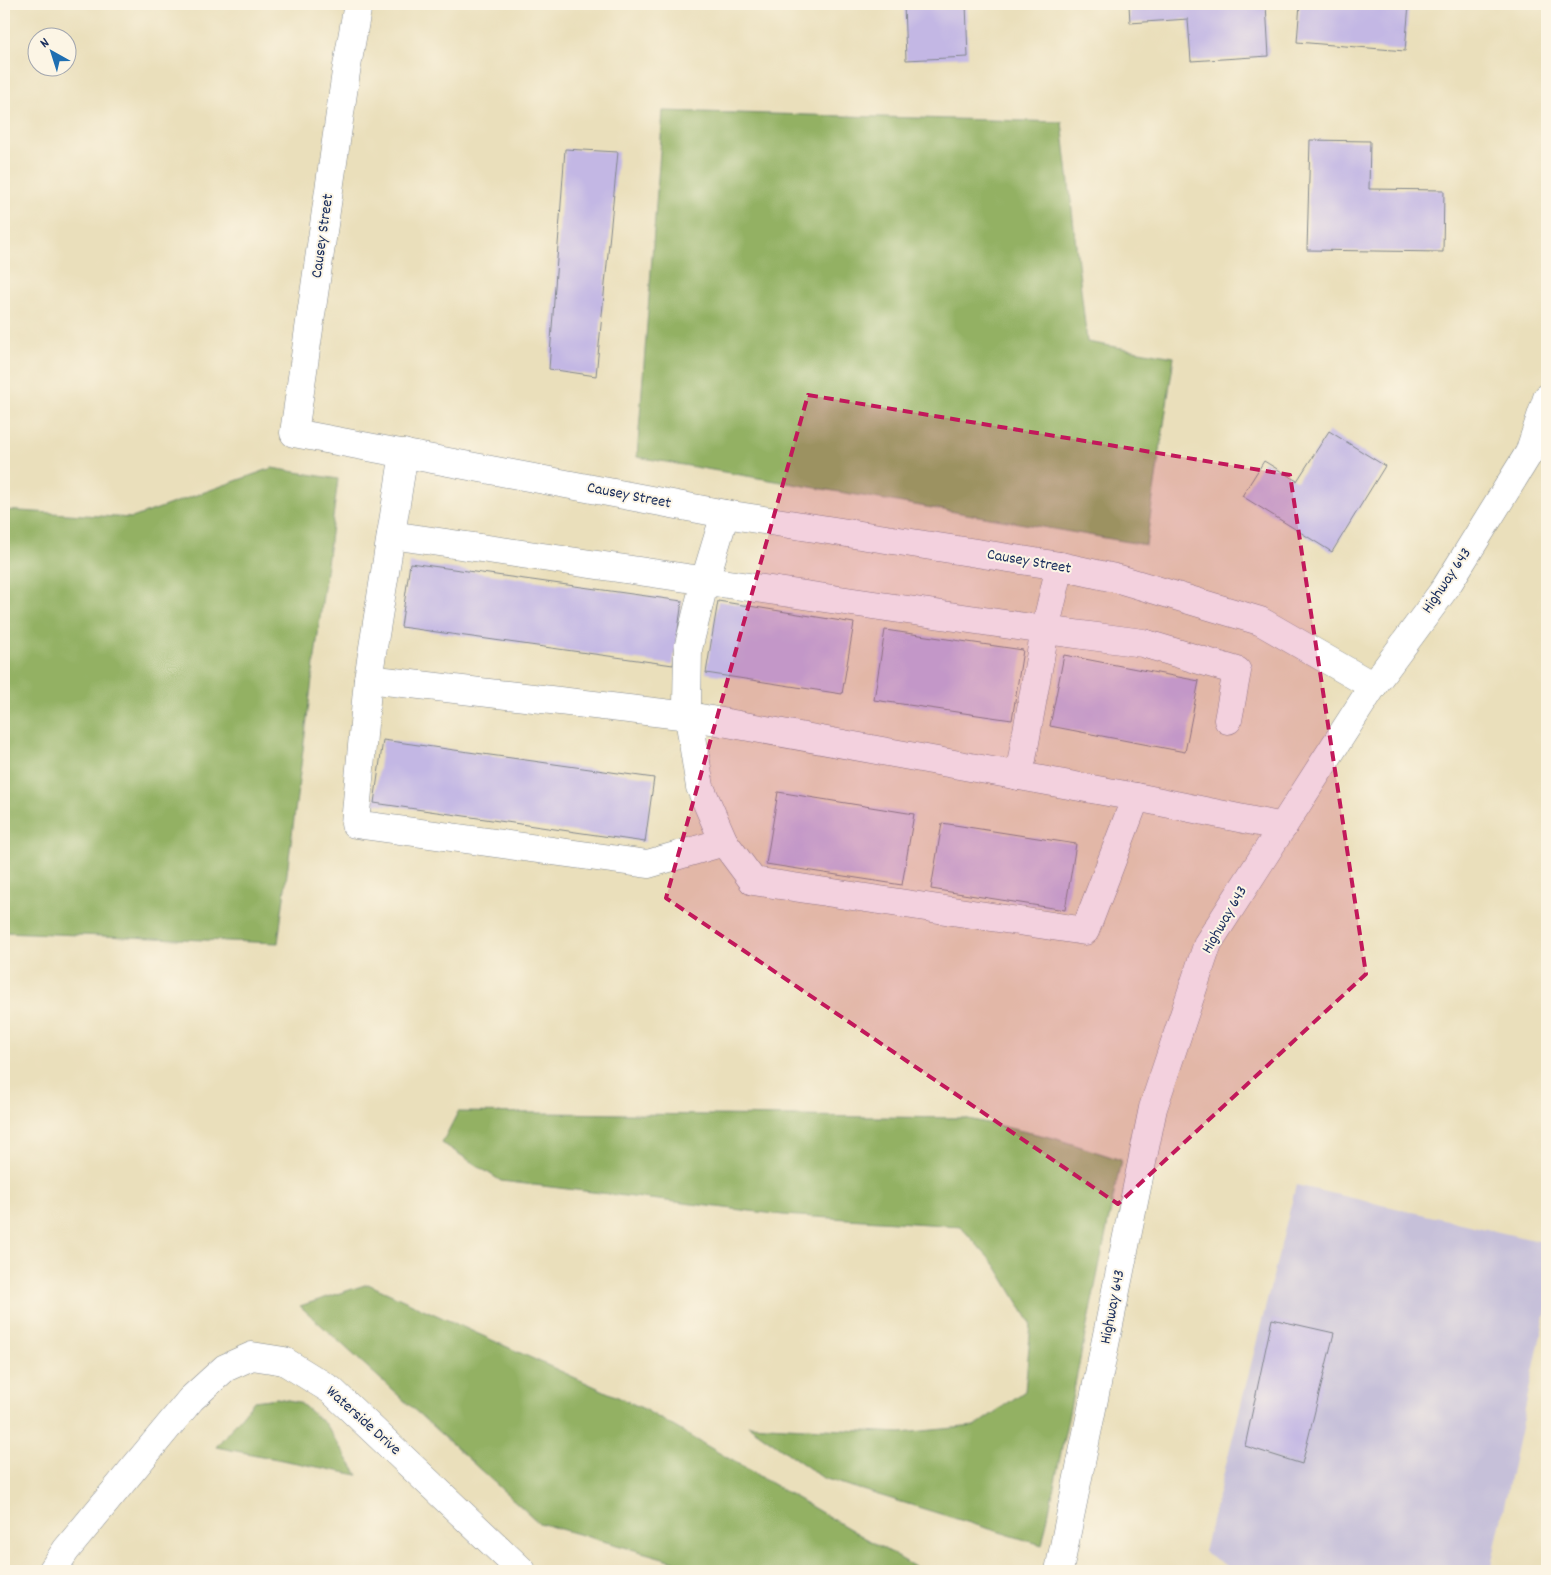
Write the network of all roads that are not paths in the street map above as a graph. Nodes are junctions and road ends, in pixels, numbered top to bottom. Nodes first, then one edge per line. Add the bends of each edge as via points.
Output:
1 (358, 4) edge
2 (1547, 398) edge
3 (404, 454) junction
4 (725, 514) junction
5 (391, 535) junction
6 (1060, 566) junction
7 (705, 580) junction
8 (1045, 630) junction
9 (368, 679) junction
10 (1373, 686) junction
11 (689, 716) junction
12 (1228, 720) dead end
13 (1019, 776) junction
14 (1136, 797) junction
15 (1283, 827) junction
16 (724, 842) junction
17 (52, 1571) edge
18 (522, 1571) edge
19 (1059, 1571) edge

1 - 3 street, Causey Street via 294,433
2 - 10 street, Highway 643 via 1529,454 1446,586
3 - 4 street, Causey Street
3 - 5 street
4 - 6 street, Causey Street
4 - 7 street
5 - 7 street
5 - 9 street
6 - 8 street
6 - 10 street, Causey Street via 1119,579 1260,620
7 - 8 street
7 - 11 street via 688,649
8 - 12 street via 1143,643 1237,671
8 - 13 street
9 - 11 street
9 - 16 street via 355,824 648,864
10 - 15 street, Highway 643
11 - 13 street
11 - 16 street via 700,788
13 - 14 street
14 - 15 street
14 - 16 street via 1085,931 753,881
15 - 19 street, Highway 643 via 1208,943 1154,1108
17 - 18 street, Waterside Drive via 191,1399 225,1368 252,1356 284,1361 332,1390

